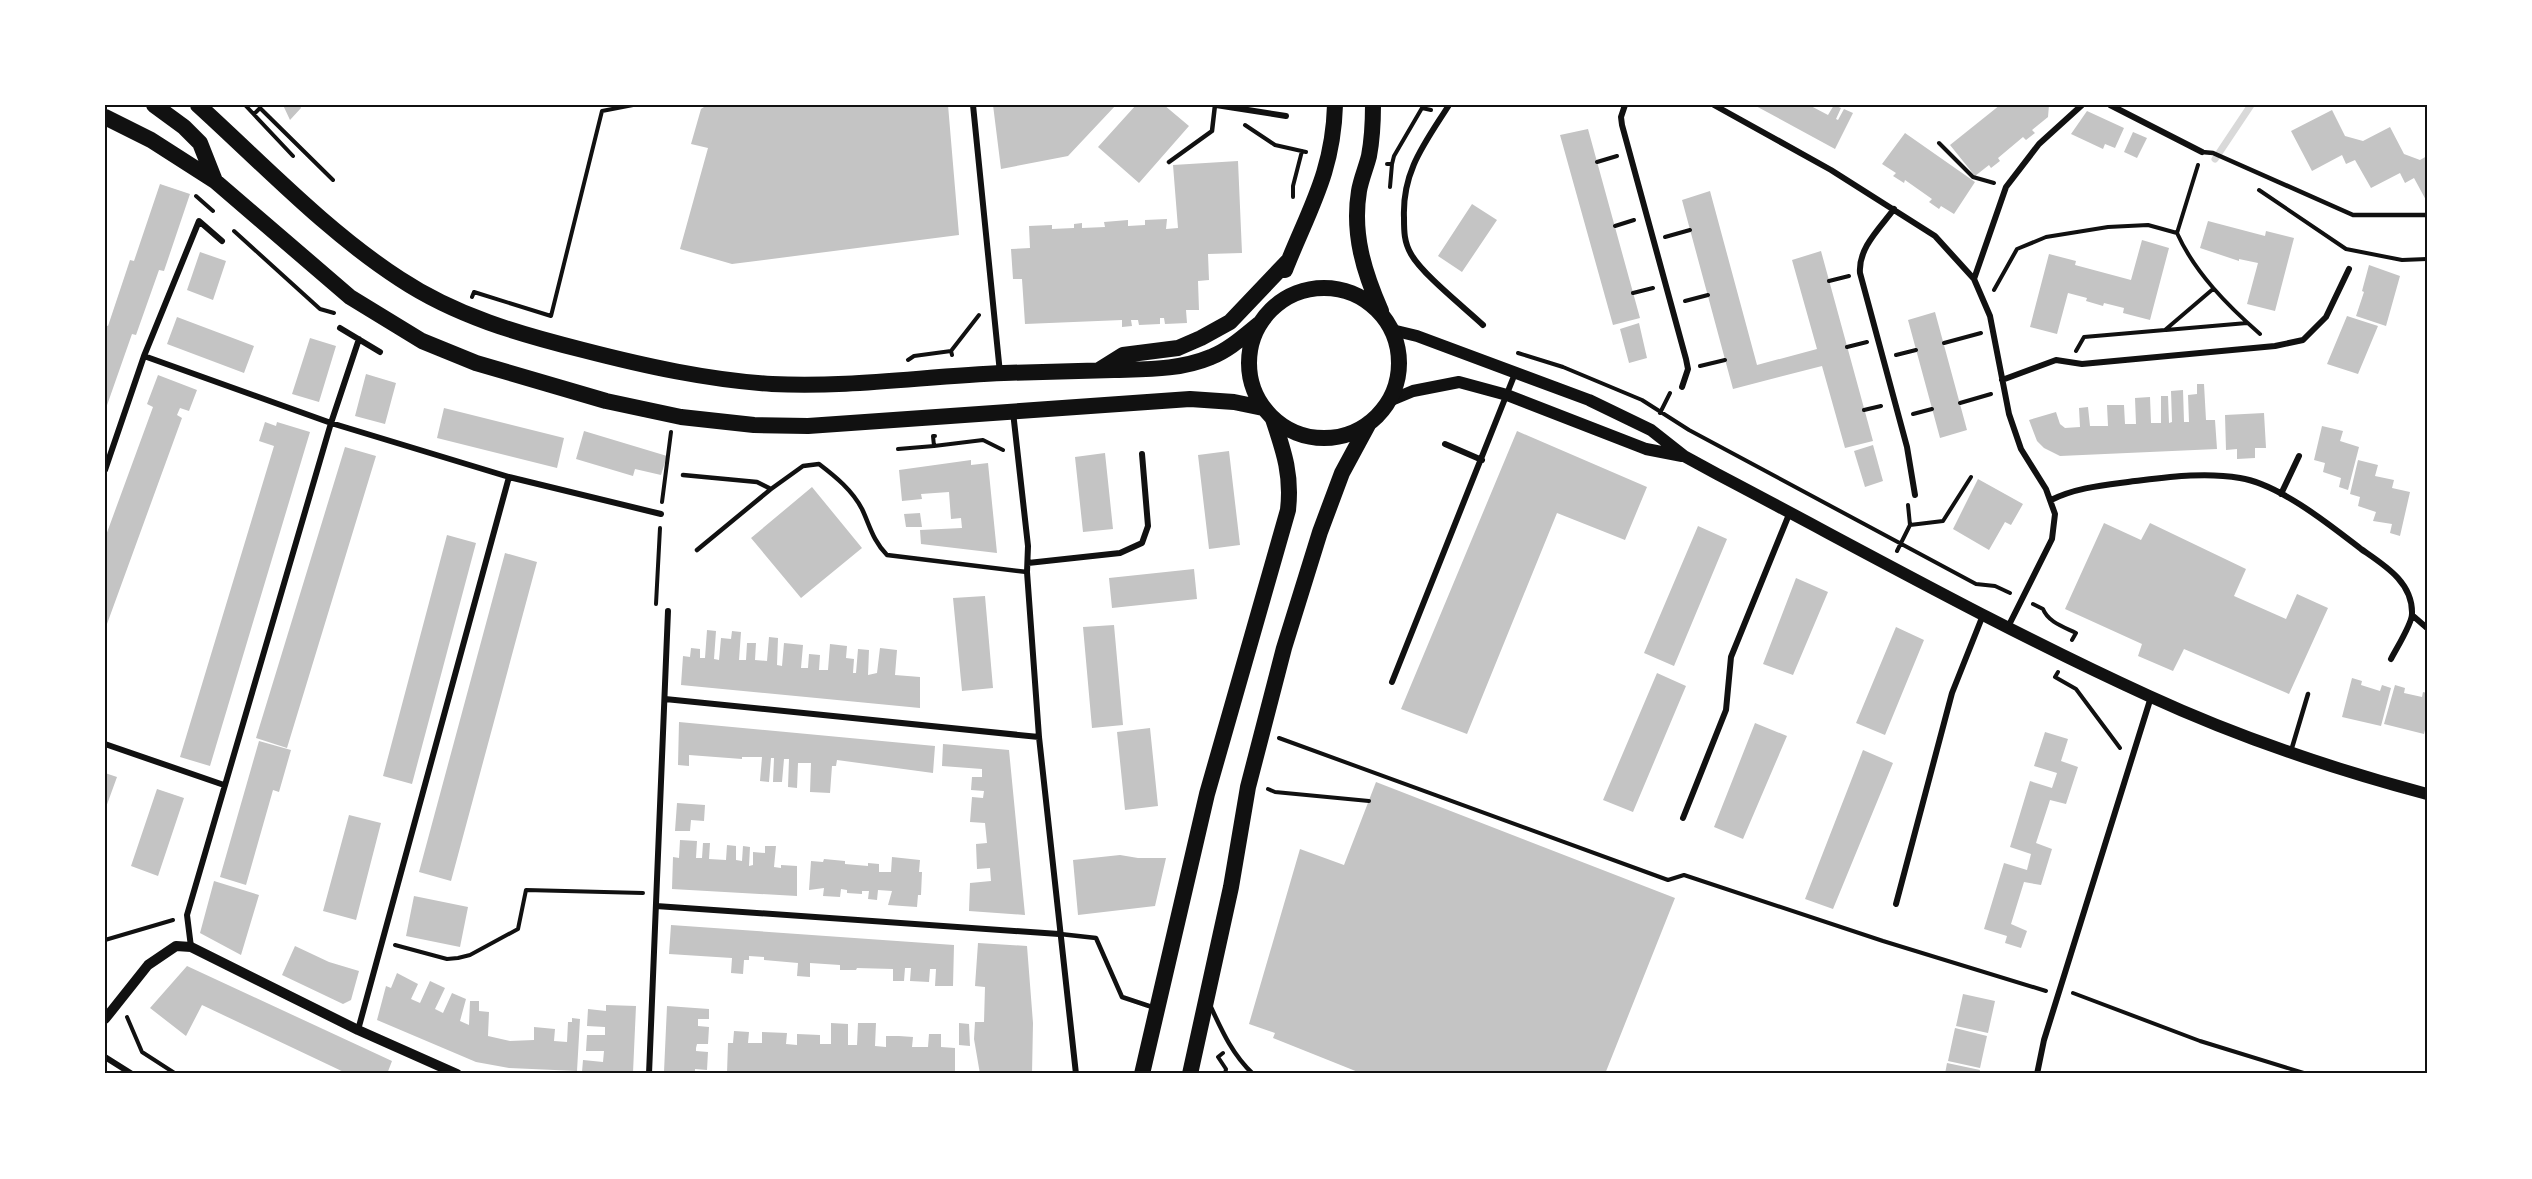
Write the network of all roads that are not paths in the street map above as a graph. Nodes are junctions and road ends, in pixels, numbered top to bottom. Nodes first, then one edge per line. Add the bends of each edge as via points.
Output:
1 (154, 105) edge
2 (198, 105) edge
3 (973, 105) edge
4 (1216, 105) edge
5 (1335, 105) edge
6 (1372, 105) edge
7 (1449, 105) edge
8 (1625, 105) edge
9 (1714, 105) edge
10 (2082, 105) edge
11 (2110, 105) edge
12 (1252, 107) edge
13 (1286, 116) dead end
14 (110, 123) edge
15 (2202, 152) joint
16 (1168, 162) dead end
17 (215, 181) junction
18 (1894, 209) junction
19 (2427, 214) edge
20 (222, 241) dead end
21 (1289, 260) junction
22 (2349, 269) dead end
23 (1974, 279) junction
24 (1263, 318) junction
25 (1388, 324) junction
26 (1483, 325) dead end
27 (340, 328) dead end
28 (359, 339) junction
29 (380, 352) dead end
30 (144, 356) junction
31 (1098, 370) junction
32 (1516, 371) junction
33 (1000, 373) junction
34 (2002, 380) junction
35 (1682, 387) road end
36 (1507, 395) junction
37 (1389, 401) junction
38 (1013, 412) junction
39 (1268, 413) junction
40 (331, 423) junction
41 (1369, 423) junction
42 (1445, 444) dead end
43 (1142, 454) dead end
44 (1683, 456) junction
45 (2299, 456) dead end
46 (1482, 460) junction
47 (105, 470) edge
48 (682, 475) dead end
49 (509, 477) junction
50 (771, 489) junction
51 (2281, 494) junction
52 (1915, 495) road end
53 (2051, 500) junction
54 (1790, 512) junction
55 (661, 513) dead end
56 (697, 550) dead end
57 (1028, 563) junction
58 (1027, 572) junction
59 (668, 610) dead end
60 (1983, 615) junction
61 (2412, 615) junction
62 (2008, 628) junction
63 (2427, 628) edge
64 (2391, 659) dead end
65 (1392, 682) dead end
66 (2308, 694) dead end
67 (2151, 697) junction
68 (665, 699) junction
69 (1039, 737) junction
70 (105, 744) edge
71 (2290, 752) junction
72 (224, 785) junction
73 (2427, 794) edge
74 (1683, 818) dead end
75 (1896, 904) dead end
76 (656, 906) junction
77 (1059, 934) junction
78 (191, 947) junction
79 (1206, 998) junction
80 (1157, 1008) junction
81 (105, 1019) edge
82 (358, 1030) junction
83 (105, 1057) edge
84 (132, 1074) edge
85 (457, 1074) edge
86 (649, 1074) edge
87 (1076, 1074) edge
88 (1142, 1074) edge
89 (1190, 1074) edge
90 (1253, 1074) edge
91 (2037, 1074) edge

1 - 17 highway via 200,143
2 - 33 highway via 358,249 418,291 484,322 604,356 720,379 818,385
3 - 33 street
4 - 12 street
4 - 16 lane via 1212,131
5 - 21 highway via 1327,168
6 - 25 highway via 1369,155 1356,219 1367,278
7 - 26 street via 1412,166 1405,187 1404,237 1411,255
8 - 35 street via 1622,125 1688,369
9 - 18 street
10 - 23 street via 2040,144 2006,187
11 - 15 street
12 - 13 street
14 - 17 highway via 151,140
15 - 19 lane via 2225,158 2353,215
17 - 38 highway via 351,297 410,335 476,363 540,383 681,417 754,425 876,423
18 - 23 street via 1935,236
18 - 52 street via 1859,262
20 - 30 street via 199,221
21 - 24 highway
21 - 31 highway via 1230,322 1178,348 1123,355
22 - 34 street via 2326,317 2303,340 2082,364 2056,360
23 - 34 street via 1987,306
24 - 25 highway via 1291,295 1334,288 1362,298
24 - 31 highway via 1212,357 1183,366
24 - 39 highway via 1252,338 1248,367 1250,381
25 - 32 main road
25 - 37 highway via 1397,344 1398,373
27 - 28 street
28 - 29 street
28 - 40 street
30 - 40 street
30 - 47 street
31 - 33 highway
32 - 36 street
32 - 44 main road via 1590,400 1651,430
34 - 53 street via 2021,449
36 - 37 main road via 1459,382 1413,391
36 - 44 main road via 1646,449
36 - 46 street
37 - 41 highway
38 - 39 highway via 1190,399 1234,402
38 - 57 street
39 - 41 highway via 1298,434 1320,438 1342,436
39 - 80 highway via 1288,465 1288,510 1207,794
40 - 49 street
40 - 72 street
41 - 79 highway via 1342,473 1284,648 1248,787
42 - 46 street
43 - 57 street via 1148,526 1142,543 1120,553
44 - 54 main road
45 - 51 street
46 - 65 street
48 - 50 lane via 758,482
49 - 55 street
49 - 82 street
50 - 56 lane
50 - 58 lane via 803,465 819,464 840,480 861,509 877,545 887,555
51 - 53 street via 2242,478 2171,477 2096,486
51 - 61 street via 2398,576 2407,592
53 - 62 street via 2055,521 2052,539
54 - 60 main road
54 - 74 street via 1731,657 1726,710
57 - 58 street
58 - 69 street
59 - 68 street
60 - 62 main road
60 - 75 street via 1952,693
61 - 63 street
61 - 64 street
62 - 67 main road
66 - 71 lane
67 - 71 main road
67 - 91 street via 2044,1040
68 - 69 street
68 - 76 street
69 - 77 street
70 - 72 street
71 - 73 main road
72 - 78 street via 187,915
76 - 77 street
76 - 86 street
77 - 80 lane via 1096,938 1122,997
77 - 87 street
78 - 81 street via 176,946 148,965
78 - 82 street
79 - 89 highway
79 - 90 lane via 1230,1047
80 - 88 highway
82 - 85 street
83 - 84 street

